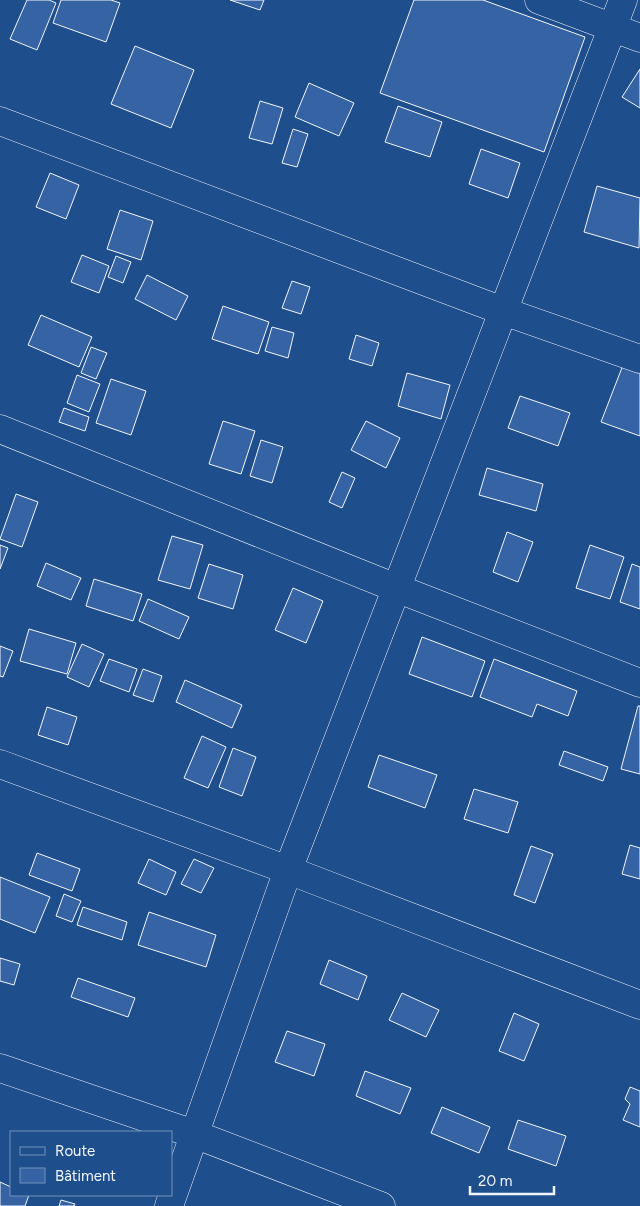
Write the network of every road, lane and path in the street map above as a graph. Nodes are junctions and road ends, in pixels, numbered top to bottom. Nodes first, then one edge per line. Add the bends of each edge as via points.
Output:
1 (539, 0) edge
2 (623, 0) edge
3 (612, 28) junction
4 (640, 38) edge
5 (0, 121) edge
6 (503, 311) junction
7 (640, 359) edge
8 (0, 429) edge
9 (396, 588) junction
10 (640, 682) edge
11 (0, 764) edge
12 (288, 870) junction
13 (640, 1005) edge
14 (0, 1068) edge
15 (194, 1134) junction
16 (172, 1195) edge
17 (381, 1206) edge

1 - 3 street
2 - 3 street
3 - 4 street
3 - 6 street
5 - 6 street
6 - 7 street
6 - 9 street
8 - 9 street
9 - 10 street
9 - 12 street
11 - 12 street
12 - 13 street
12 - 15 street
14 - 15 street
15 - 16 street
15 - 17 street

